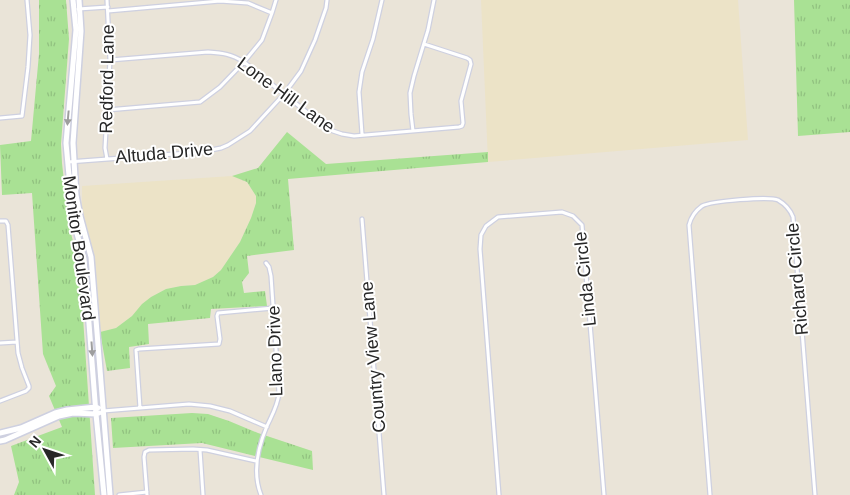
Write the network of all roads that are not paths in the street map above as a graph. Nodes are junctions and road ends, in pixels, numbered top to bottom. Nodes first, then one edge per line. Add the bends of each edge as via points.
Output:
1 (27, 0) edge
2 (73, 0) edge
3 (79, 0) edge
4 (107, 0) edge
5 (276, 0) edge
6 (327, 0) edge
7 (382, 0) edge
8 (434, 0) edge
9 (77, 9) junction
10 (108, 9) junction
11 (272, 13) junction
12 (424, 44) junction
13 (110, 60) junction
14 (244, 62) junction
15 (284, 94) junction
16 (107, 110) junction
17 (0, 118) edge
18 (413, 131) junction
19 (362, 134) junction
20 (107, 159) junction
21 (71, 161) junction
22 (362, 219) dead end
23 (0, 221) edge
24 (266, 263) dead end
25 (273, 308) junction
26 (17, 342) junction
27 (0, 343) edge
28 (0, 401) edge
29 (96, 407) junction
30 (140, 408) junction
31 (103, 411) junction
32 (96, 414) junction
33 (267, 427) junction
34 (0, 434) edge
35 (0, 441) edge
36 (200, 450) junction
37 (256, 461) junction
38 (147, 494) edge
39 (104, 495) edge
40 (110, 495) edge
41 (119, 495) edge
42 (203, 495) edge
43 (261, 495) edge
44 (384, 495) edge
45 (499, 495) edge
46 (604, 495) edge
47 (710, 495) edge
48 (815, 495) edge

1 - 17 street via 30,36 22,116
2 - 9 street, Monitor Boulevard
3 - 9 street, Monitor Boulevard
4 - 10 street, Redford Lane
5 - 11 street
6 - 15 street, Altuda Drive via 301,71
7 - 19 street via 359,92
8 - 12 street
9 - 10 street
9 - 21 street, Monitor Boulevard via 81,31
10 - 11 street via 220,1 248,3
10 - 13 street, Redford Lane
11 - 14 street via 262,40
12 - 18 street via 410,93
12 - 18 street, Lone Hill Lane via 467,58 471,64 461,101 462,126
13 - 14 street, Lone Hill Lane via 208,52 224,53
13 - 16 street, Redford Lane
14 - 15 street, Lone Hill Lane
14 - 16 street via 220,88 200,102
15 - 19 street, Lone Hill Lane via 333,131 354,136
15 - 20 street, Altuda Drive via 250,132 221,148
16 - 20 street, Redford Lane
18 - 19 street, Lone Hill Lane
20 - 21 street, Altuda Drive
21 -> 29 street, Monitor Boulevard via 73,219 84,259
21 - 31 street, Monitor Boulevard via 91,257
22 - 44 street, Country View Lane
23 - 26 street via 6,221 8,229
24 - 25 street, Llano Drive via 271,276
25 - 30 street via 218,313 219,344 136,350
25 - 33 street, Llano Drive via 279,392
26 - 27 street
26 - 28 street via 29,388
29 - 31 street
29 - 32 street, Monitor Boulevard
29 - 34 street via 56,413
30 - 31 street
30 - 33 street via 189,404 210,406
31 - 32 street
31 - 40 street, Monitor Boulevard
32 - 35 street via 59,416
32 - 39 street, Monitor Boulevard
33 - 37 street, Llano Drive
36 - 37 street
36 - 38 street via 145,452
36 - 42 street
37 - 43 street, Llano Drive
38 - 41 street
45 - 46 street, Linda Circle via 481,235 486,226 498,217 562,212 573,216 582,225
47 - 48 street, Richard Circle via 690,222 696,211 708,204 771,198 784,204 793,217

